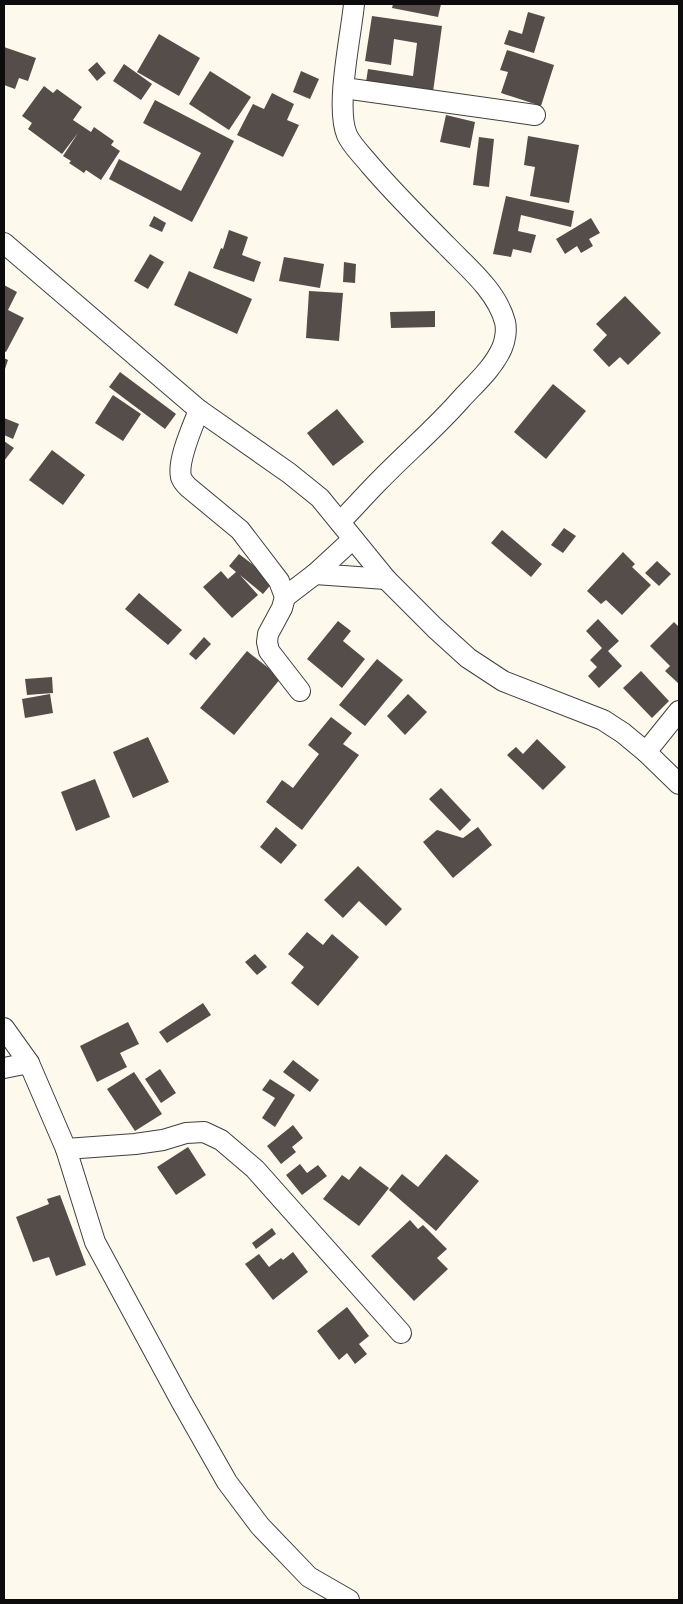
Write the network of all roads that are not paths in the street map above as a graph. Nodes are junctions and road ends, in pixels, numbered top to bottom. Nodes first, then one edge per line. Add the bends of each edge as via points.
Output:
1 (354, 4) edge
2 (344, 88) junction
3 (535, 115) dead end
4 (4, 243) edge
5 (199, 410) junction
6 (340, 522) junction
7 (353, 540) junction
8 (315, 574) junction
9 (386, 579) junction
10 (285, 597) junction
11 (300, 691) dead end
12 (679, 710) edge
13 (646, 752) junction
14 (679, 784) edge
15 (4, 1028) edge
16 (29, 1063) junction
17 (4, 1068) edge
18 (66, 1149) junction
19 (401, 1333) dead end
20 (349, 1600) edge

1 - 2 street
2 - 3 street
2 - 6 street via 344,123 352,143 482,284 500,309 506,333 491,367 439,424
4 - 5 street
5 - 6 street via 289,473 320,498
5 - 10 street via 183,457 181,478 240,530 280,581
6 - 7 street
7 - 8 street
7 - 9 street
8 - 9 street
8 - 10 street
9 - 13 street via 434,628 475,663 503,681 603,720
10 - 11 street via 267,642 269,651
12 - 13 street
13 - 14 street
15 - 16 street
16 - 17 street
16 - 18 street
18 - 19 street via 135,1144 186,1133 204,1132 221,1140 256,1169
18 - 20 street via 95,1242 227,1482 260,1526 309,1577

